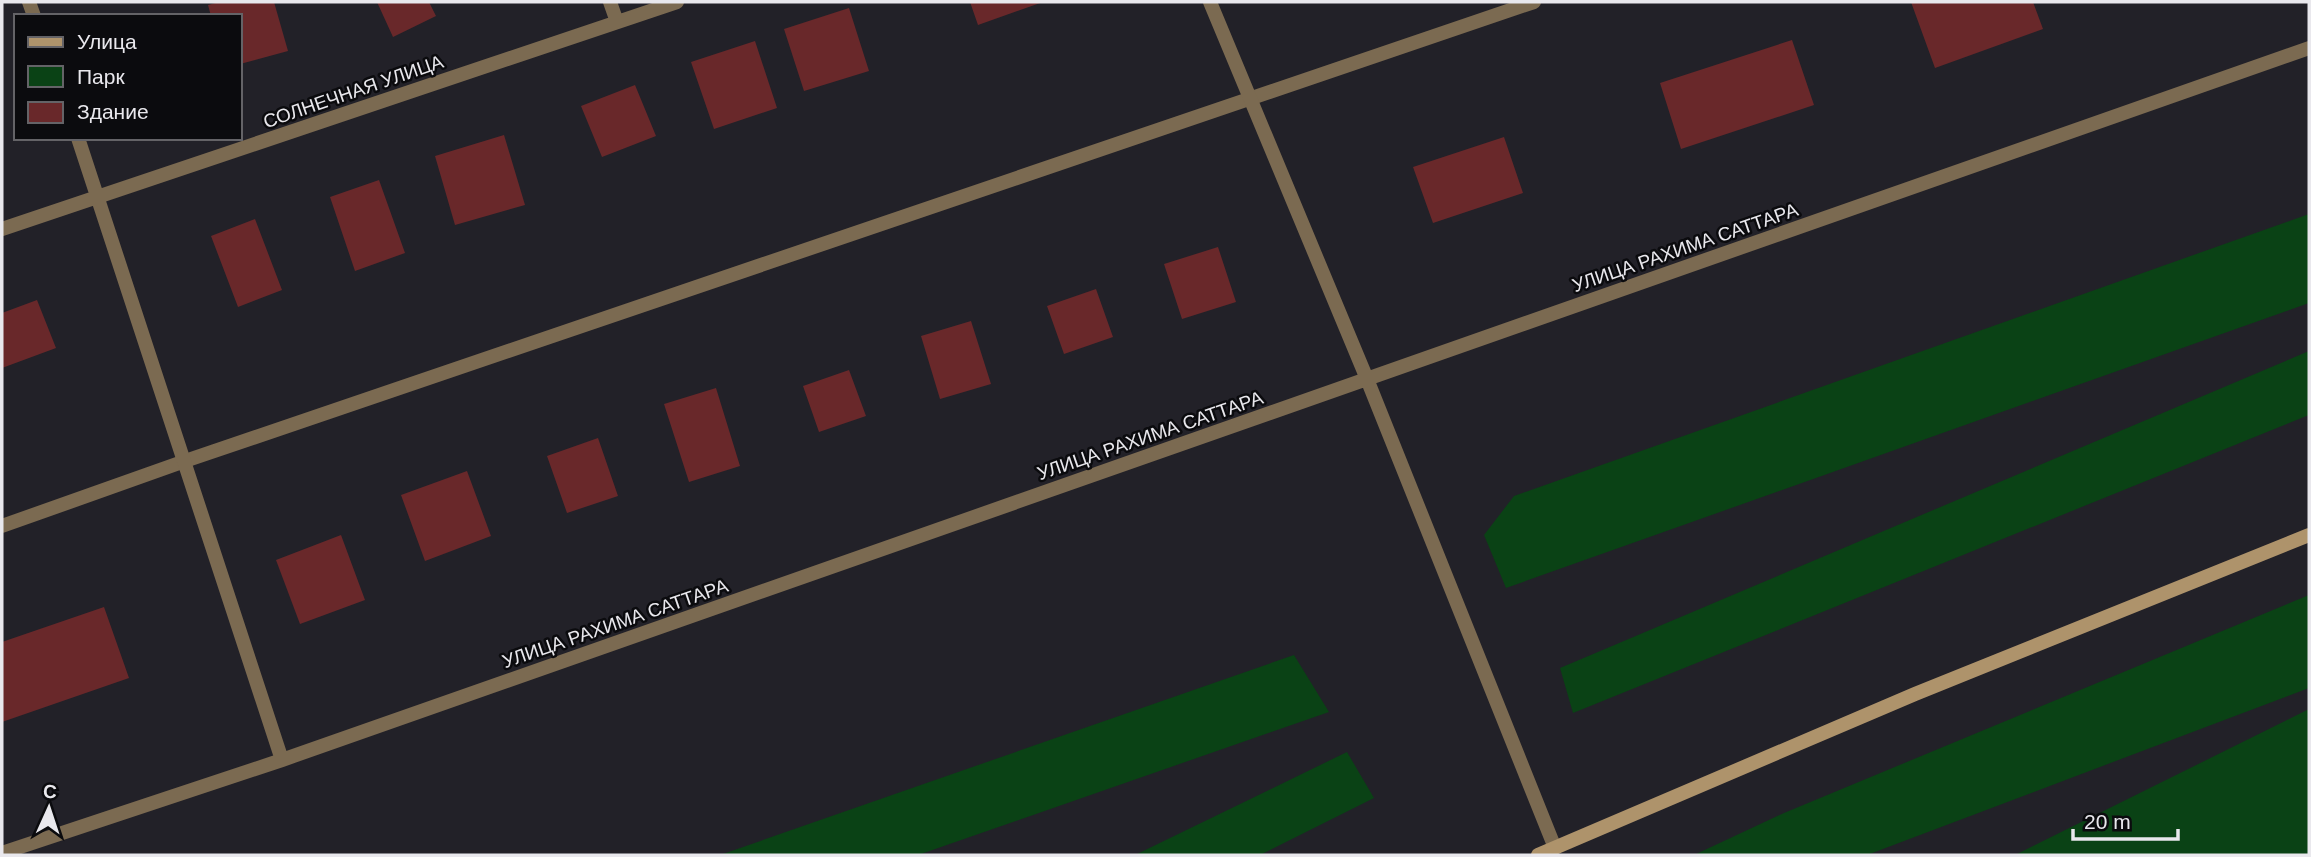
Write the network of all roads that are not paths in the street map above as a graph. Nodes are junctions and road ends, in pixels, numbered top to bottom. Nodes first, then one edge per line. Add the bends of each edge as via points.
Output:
1 (610, 2) edge
2 (677, 2) edge
3 (1210, 2) edge
4 (1534, 2) edge
5 (617, 22) junction
6 (2309, 48) edge
7 (1250, 99) junction
8 (79, 140) edge
9 (99, 197) junction
10 (2, 229) edge
11 (1367, 379) junction
12 (185, 461) junction
13 (2, 526) edge
14 (2309, 535) edge
15 (282, 760) junction
16 (1555, 848) junction
17 (2, 853) edge
18 (1538, 855) edge

1 - 5 street
2 - 5 street, СОЛНЕЧНАЯ УЛИЦА
3 - 7 street
4 - 7 street
5 - 9 street, СОЛНЕЧНАЯ УЛИЦА
6 - 11 street, УЛИЦА РАХИМА САТТАРА
7 - 11 street
7 - 12 street
8 - 9 street
9 - 10 street, СОЛНЕЧНАЯ УЛИЦА
9 - 12 street
11 - 15 street, УЛИЦА РАХИМА САТТАРА
11 - 16 street
12 - 13 street
12 - 15 street
14 - 16 main road via 1915,694
15 - 17 street, УЛИЦА РАХИМА САТТАРА
16 - 18 main road

